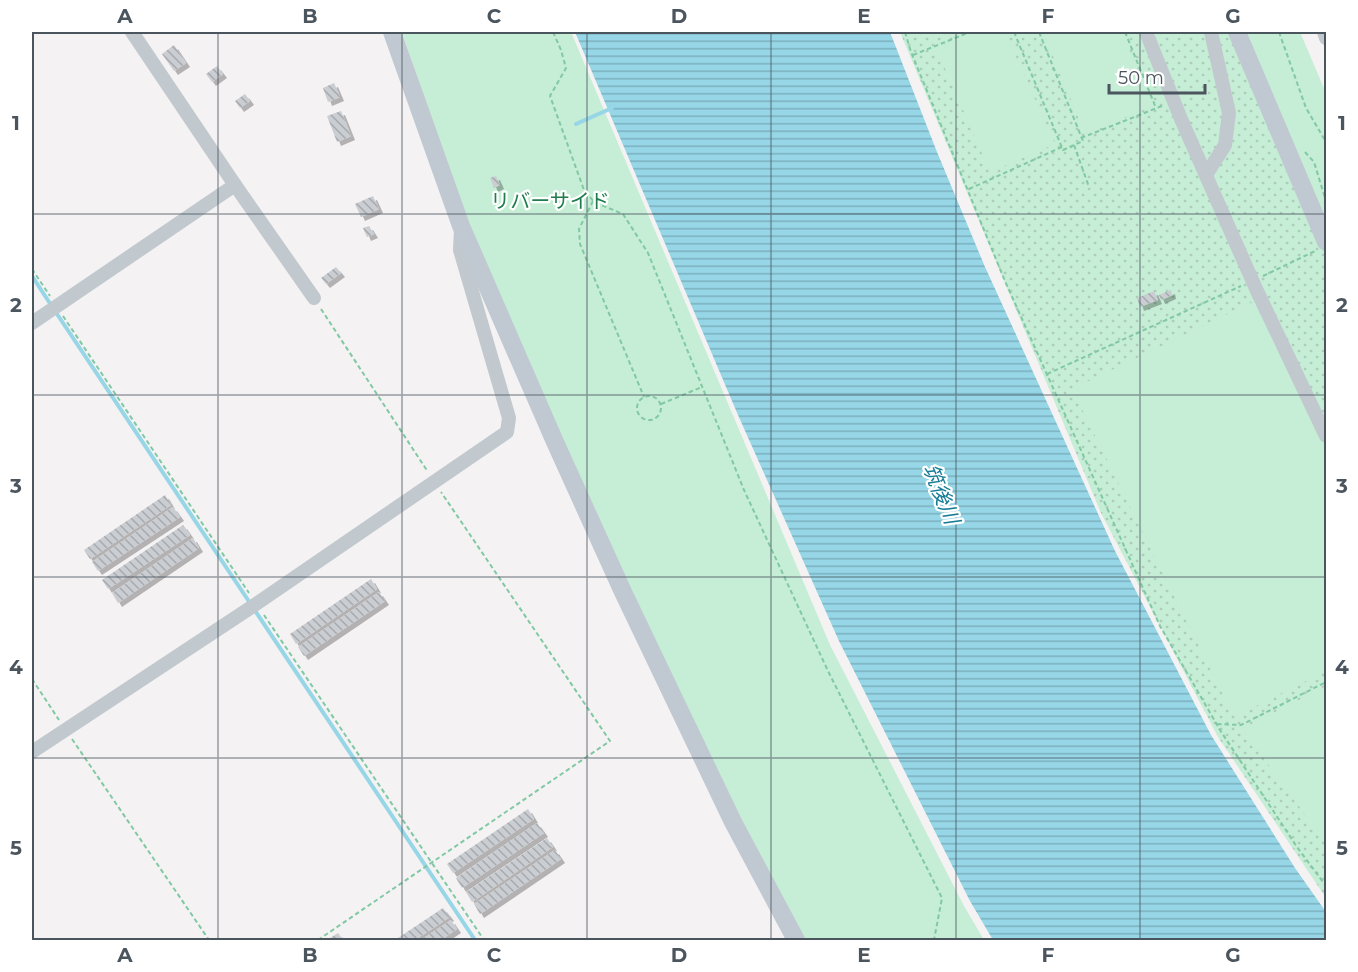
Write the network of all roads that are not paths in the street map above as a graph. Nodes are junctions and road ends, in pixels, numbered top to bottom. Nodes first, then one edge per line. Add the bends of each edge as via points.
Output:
1 (132, 32) edge
2 (392, 32) edge
3 (1146, 32) edge
4 (1211, 32) edge
5 (1237, 32) edge
6 (1324, 32) edge
7 (1326, 38) edge
8 (1206, 175) junction
9 (235, 185) junction
10 (461, 226) junction
11 (1321, 246) edge
12 (314, 298) road end
13 (32, 323) edge
14 (1326, 436) edge
15 (32, 752) edge
16 (796, 940) edge

1 - 9 street
2 - 10 street
3 - 8 street
4 - 8 street via 1229,113 1225,146
5 - 11 street
6 - 7 street
8 - 14 street
9 - 12 street
9 - 13 street
10 - 15 street via 460,250 509,418 507,432
10 - 16 street via 623,592

